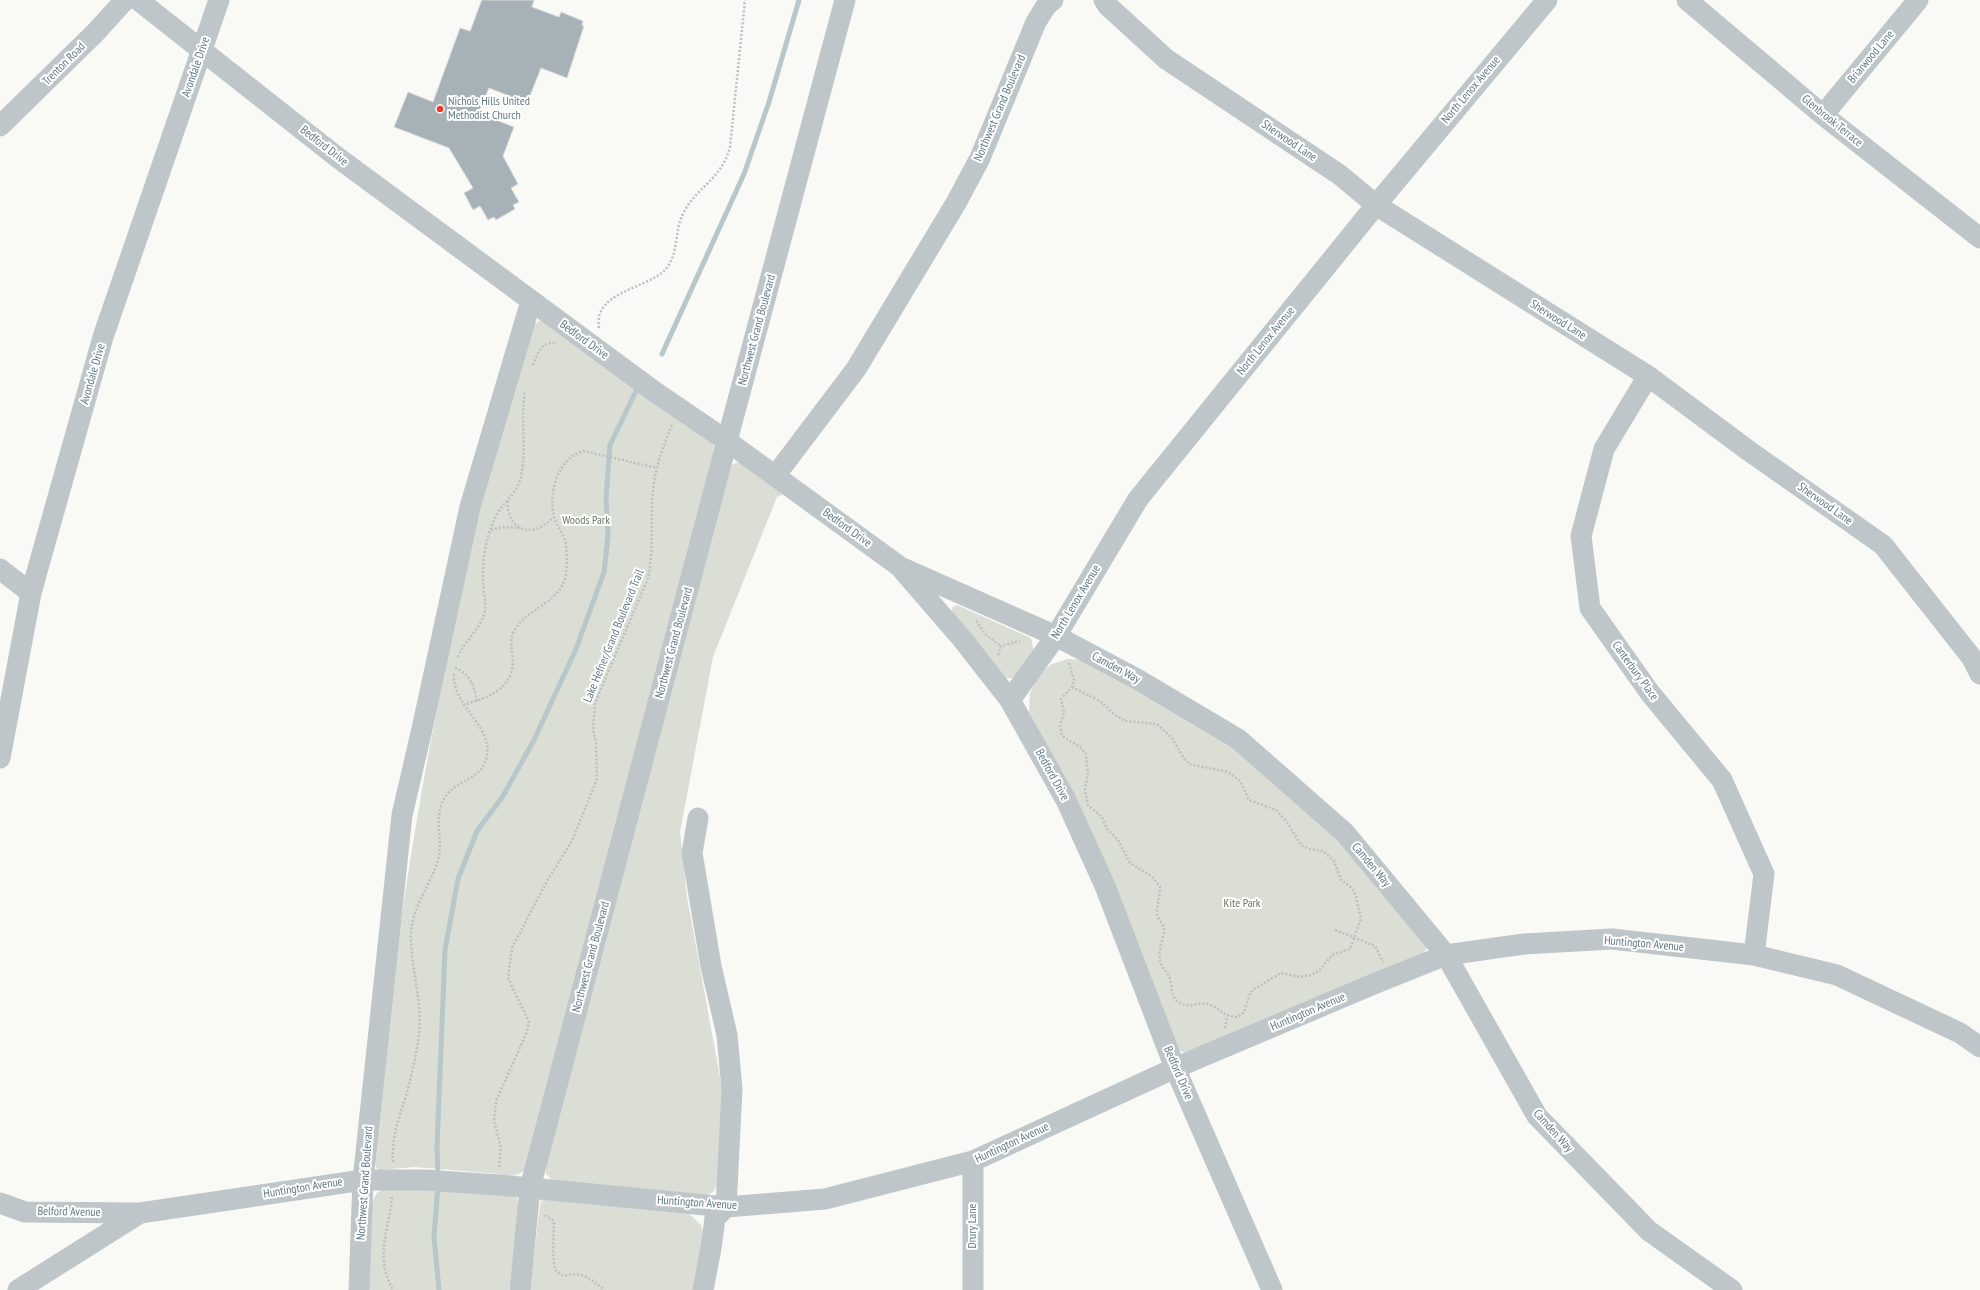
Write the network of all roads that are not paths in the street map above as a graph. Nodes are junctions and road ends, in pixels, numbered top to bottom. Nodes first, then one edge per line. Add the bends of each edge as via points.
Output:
1 (125, 0) edge
2 (138, 0) edge
3 (219, 0) edge
4 (845, 0) edge
5 (1053, 0) edge
6 (1104, 0) edge
7 (1687, 0) edge
8 (1918, 0) edge
9 (1545, 1) edge
10 (202, 50) junction
11 (1823, 115) junction
12 (0, 126) edge
13 (1376, 205) junction
14 (1980, 238) edge
15 (531, 301) junction
16 (1648, 376) junction
17 (727, 441) junction
18 (775, 476) junction
19 (899, 566) junction
20 (0, 569) edge
21 (31, 593) junction
22 (1052, 634) junction
23 (1980, 674) edge
24 (1010, 700) junction
25 (0, 758) edge
26 (698, 818) dead end
27 (1446, 955) junction
28 (1754, 955) junction
29 (1980, 1047) edge
30 (1175, 1068) junction
31 (973, 1162) junction
32 (363, 1180) junction
33 (530, 1188) junction
34 (0, 1203) edge
35 (726, 1207) junction
36 (140, 1213) junction
37 (1725, 1288) edge
38 (18, 1290) edge
39 (359, 1290) edge
40 (520, 1290) edge
41 (703, 1290) edge
42 (973, 1290) edge
43 (1272, 1290) edge

1 - 12 street, Trenton Road
2 - 10 street, Bedford Drive
3 - 10 street, Avondale Drive
4 - 17 street, Northwest Grand Boulevard
5 - 18 street, Northwest Grand Boulevard via 1036,22 980,158 956,203 856,369
6 - 13 street, Sherwood Lane via 1166,58 1340,175
7 - 11 street, Glenbrook Terrace
8 - 11 street, Briarwood Lane
9 - 13 street, North Lenox Avenue
10 - 15 street, Bedford Drive via 337,157
10 - 21 street, Avondale Drive via 103,337
11 - 14 street, Glenbrook Terrace
13 - 16 street, Sherwood Lane
13 - 22 street, North Lenox Avenue via 1138,499
15 - 17 street, Bedford Drive via 680,410
15 - 32 street, Northwest Grand Boulevard via 470,507 402,815
16 - 23 street, Sherwood Lane via 1883,545 1972,658
16 - 28 street, Canterbury Place via 1604,449 1581,536 1590,608 1650,693 1722,780 1764,874
17 - 18 street, Bedford Drive
17 - 33 street, Northwest Grand Boulevard
18 - 19 street, Bedford Drive
19 - 22 street, Camden Way
19 - 24 street, Bedford Drive via 964,640
20 - 21 street
21 - 25 street, Avondale Drive
22 - 24 street, North Lenox Avenue
22 - 27 street, Camden Way via 1137,679 1238,739 1345,833
24 - 30 street, Bedford Drive via 1066,800 1105,886
26 - 35 street via 692,853 711,966 726,1035 732,1089
27 - 28 street, Huntington Avenue via 1524,944 1612,939
27 - 30 street, Huntington Avenue
27 - 37 street, Camden Way via 1537,1116 1649,1231
28 - 29 street, Huntington Avenue via 1837,975 1960,1033
30 - 31 street, Huntington Avenue
30 - 43 street, Bedford Drive
31 - 35 street, Huntington Avenue via 825,1199
31 - 42 street, Drury Lane
32 - 33 street, Huntington Avenue via 449,1181
32 - 36 street, Huntington Avenue
32 - 39 street, Northwest Grand Boulevard
33 - 35 street, Huntington Avenue
33 - 40 street, Northwest Grand Boulevard
34 - 36 street, Belford Avenue via 25,1212
35 - 41 street via 715,1218
36 - 38 street, Huntington Avenue

